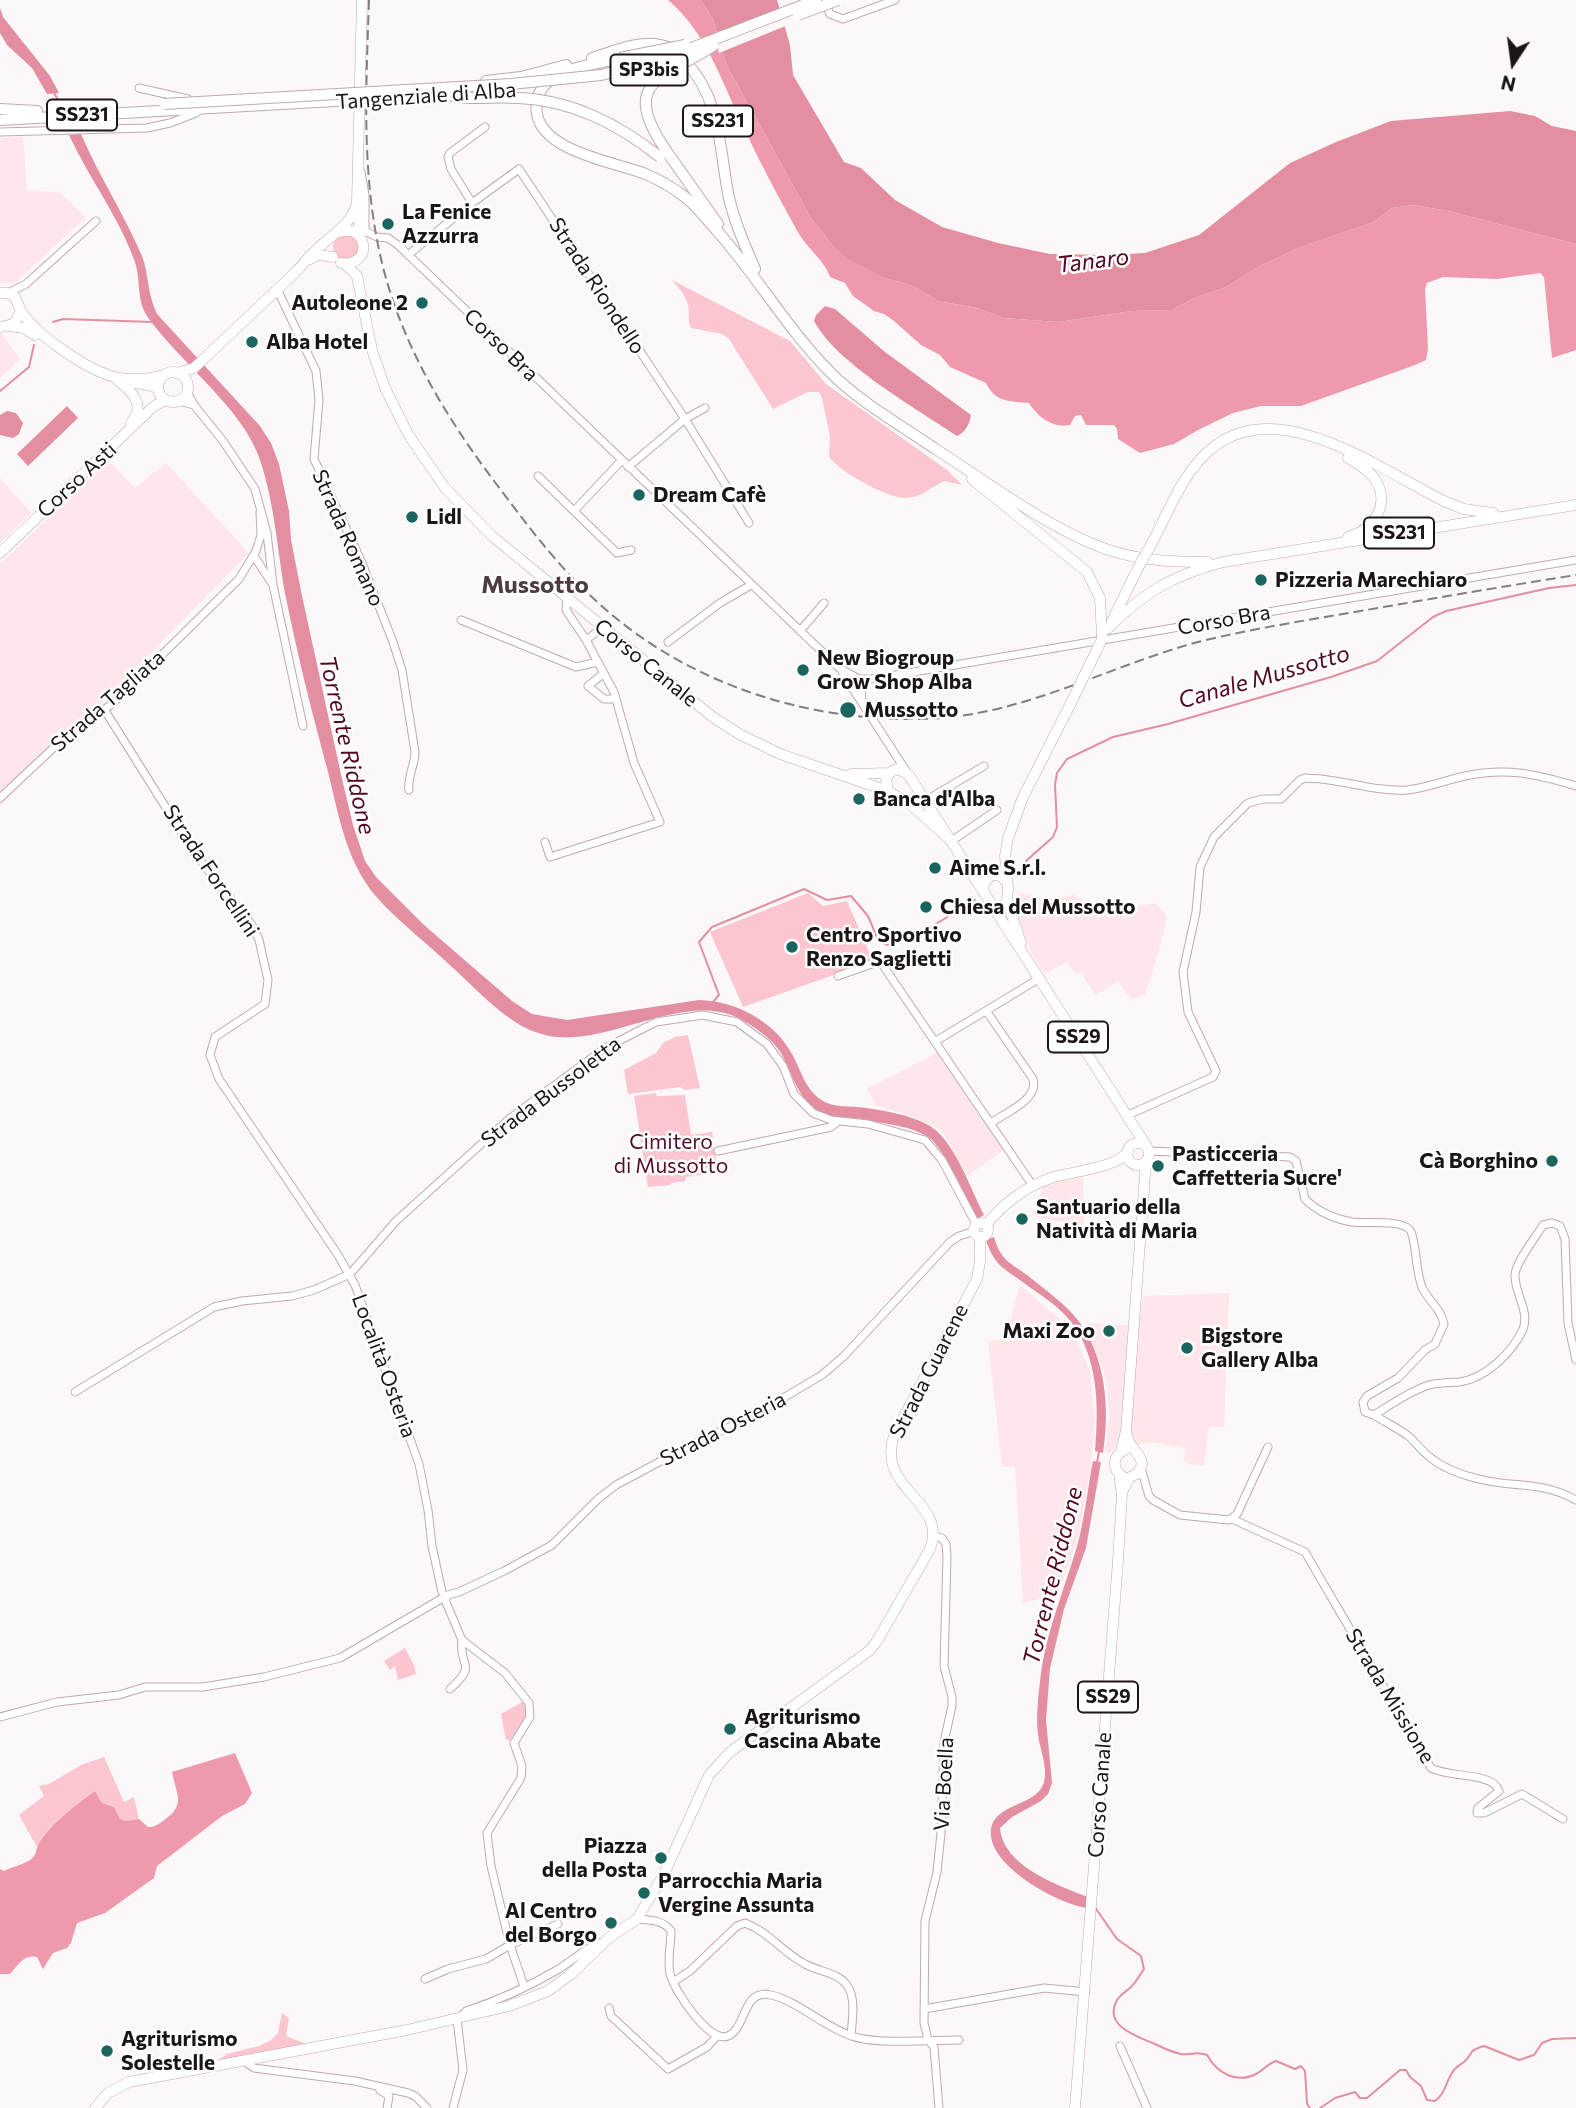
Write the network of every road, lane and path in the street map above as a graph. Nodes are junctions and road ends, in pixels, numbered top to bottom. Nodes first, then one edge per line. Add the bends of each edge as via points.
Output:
1 (816, 0) edge
2 (825, 0) edge
3 (838, 0) edge
4 (895, 0) edge
5 (362, 4) edge
6 (725, 37) junction
7 (713, 47) junction
8 (139, 88) dead end
9 (360, 89) junction
10 (449, 91) junction
11 (359, 103) junction
12 (164, 108) junction
13 (0, 111) edge
14 (0, 120) edge
15 (485, 127) dead end
16 (0, 132) edge
17 (663, 154) junction
18 (359, 158) junction
19 (360, 172) junction
20 (472, 203) junction
21 (96, 221) dead end
22 (336, 234) junction
23 (358, 234) junction
24 (377, 237) junction
25 (361, 253) junction
26 (737, 253) junction
27 (408, 255) junction
28 (333, 257) junction
29 (345, 264) junction
30 (297, 271) junction
31 (26, 284) junction
32 (761, 284) junction
33 (277, 289) junction
34 (2, 293) edge
35 (362, 300) junction
36 (19, 306) junction
37 (5, 327) edge
38 (194, 367) junction
39 (177, 373) junction
40 (164, 375) junction
41 (118, 381) junction
42 (187, 388) junction
43 (161, 394) junction
44 (179, 401) junction
45 (194, 405) junction
46 (705, 408) dead end
47 (685, 419) junction
48 (1315, 438) junction
49 (933, 448) junction
50 (624, 464) junction
51 (538, 476) dead end
52 (63, 493) junction
53 (1576, 505) edge
54 (574, 511) junction
55 (260, 512) junction
56 (1515, 514) junction
57 (749, 523) dead end
58 (631, 550) dead end
59 (1284, 552) junction
60 (0, 553) edge
61 (255, 554) junction
62 (269, 556) junction
63 (1576, 561) edge
64 (1223, 562) junction
65 (244, 572) junction
66 (266, 574) junction
67 (751, 584) junction
68 (273, 585) junction
69 (567, 598) junction
70 (824, 603) dead end
71 (461, 620) dead end
72 (602, 628) junction
73 (800, 631) junction
74 (1104, 633) junction
75 (586, 640) junction
76 (668, 642) dead end
77 (598, 662) junction
78 (604, 673) junction
79 (857, 684) junction
80 (616, 699) junction
81 (104, 709) junction
82 (303, 726) dead end
83 (897, 757) junction
84 (984, 766) dead end
85 (891, 772) junction
86 (863, 778) junction
87 (909, 778) junction
88 (1576, 786) edge
89 (409, 790) dead end
90 (891, 792) junction
91 (0, 798) edge
92 (924, 799) junction
93 (911, 806) junction
94 (997, 810) dead end
95 (949, 839) junction
96 (545, 842) dead end
97 (1005, 856) junction
98 (970, 870) junction
99 (992, 876) junction
100 (1006, 881) junction
101 (985, 892) junction
102 (1007, 893) junction
103 (1028, 958) junction
104 (838, 976) dead end
105 (1041, 978) junction
106 (988, 1012) junction
107 (936, 1041) junction
108 (1128, 1115) junction
109 (837, 1122) junction
110 (991, 1123) junction
111 (718, 1151) dead end
112 (1147, 1153) junction
113 (1132, 1156) junction
114 (1145, 1185) junction
115 (1033, 1186) junction
116 (979, 1230) junction
117 (350, 1274) junction
118 (1576, 1360) edge
119 (75, 1392) dead end
120 (1374, 1415) junction
121 (1126, 1431) junction
122 (1268, 1447) dead end
123 (1132, 1450) junction
124 (1121, 1451) junction
125 (1141, 1468) junction
126 (1119, 1473) junction
127 (1131, 1476) junction
128 (1147, 1483) junction
129 (1122, 1494) junction
130 (1576, 1500) edge
131 (1232, 1519) junction
132 (934, 1536) junction
133 (444, 1597) junction
134 (461, 1640) junction
135 (450, 1689) dead end
136 (0, 1717) edge
137 (1563, 1819) dead end
138 (637, 1919) junction
139 (558, 1924) dead end
140 (604, 1942) junction
141 (510, 1945) junction
142 (425, 1979) dead end
143 (673, 1982) junction
144 (524, 1986) junction
145 (1086, 1992) junction
146 (610, 2008) dead end
147 (924, 2009) junction
148 (459, 2018) junction
149 (717, 2036) junction
150 (851, 2036) junction
151 (928, 2040) junction
152 (959, 2040) dead end
153 (1120, 2046) dead end
154 (243, 2060) junction
155 (339, 2078) junction
156 (94, 2108) edge
157 (387, 2108) edge
158 (427, 2108) edge
159 (453, 2108) edge
160 (939, 2108) edge
161 (1077, 2108) edge
162 (1147, 2108) edge

1 - 6 highway, Tangenziale di Alba / SP3bis, bridge
2 - 4 street via 830,14 842,19
3 - 7 highway, Tangenziale di Alba / SP3bis, bridge
5 - 9 main road, SS29
6 - 10 highway, Tangenziale di Alba / SP3bis, bridge via 601,75
6 - 26 highway, bridge via 560,73 542,88 537,105 541,125 564,146 645,174 675,190
7 - 10 highway, Tangenziale di Alba / SP3bis, bridge via 603,81
7 - 17 highway, bridge via 670,69 648,94 648,119
8 - 9 street via 193,99
9 - 11 main road, SS29
10 - 12 highway, Tangenziale di Alba / SS231
10 - 17 highway, SS231, bridge via 461,98 527,98 562,105 610,123
10 - 32 highway, SS231, bridge via 460,84 521,76 645,44 676,51 707,92 718,122 735,220
11 - 16 street via 192,113 158,126
11 - 18 main road, SS29
12 - 13 highway, Tangenziale di Alba / SS231
12 - 14 highway, Tangenziale di Alba / SS231
15 - 20 street via 448,157
17 - 26 highway, SS231 via 704,203
18 - 19 main road, SS29
18 - 22 main road, SS29 via 355,211
19 - 23 main road, SS29
19 - 24 street via 365,195 363,228
20 - 27 street, Strada Riondello
20 - 47 street, Strada Riondello via 519,169 524,174
21 - 31 street
22 - 23 main road via 347,230
22 - 28 main road via 330,247
22 - 30 main road
23 - 25 main road, SS29
24 - 25 street
24 - 27 street, Corso Bra via 388,238
25 - 29 main road
25 - 35 main road, Corso Canale / SS29
26 - 32 highway, SS231
27 - 50 street, Corso Bra
28 - 29 main road
28 - 30 main road via 312,257
29 - 35 main road, Corso Canale / SS29 via 357,276
30 - 33 main road
31 - 34 street
31 - 36 street
32 - 49 highway, SS231 via 831,373
33 - 38 main road
33 - 89 street, Strada Romano via 316,371 314,459 362,563 402,670 415,752
34 - 36 main road
35 - 69 main road, Corso Canale / SS29 via 385,388 426,463 470,516
36 - 37 main road via 17,321
36 - 40 main road via 37,330 103,373 132,379
37 - 41 main road via 29,331 81,366
38 - 39 main road
38 - 42 main road
39 - 40 main road
39 - 42 main road via 184,377
40 - 43 main road via 159,381
41 - 43 main road via 146,385
41 - 52 main road via 135,397 138,413
42 - 44 main road
42 - 45 street, Strada Tagliata
43 - 44 main road
43 - 52 main road, Corso Asti
44 - 45 street
45 - 55 street, Strada Tagliata via 255,489
46 - 47 street
47 - 50 street
47 - 57 street, Strada Riondello
48 - 56 main road via 1455,506
48 - 59 main road via 1373,476 1380,488 1381,506 1374,522 1360,533
48 - 74 main road, bridge via 1290,429 1263,427 1233,435 1212,448 1189,475
49 - 64 main road, SS231 via 1068,532 1107,549 1169,562
49 - 74 main road via 1087,572 1100,598
50 - 54 street
50 - 67 street, Corso Bra
51 - 54 street
52 - 60 main road, Corso Asti
53 - 56 main road, SS231
54 - 58 street via 617,553
55 - 61 street, Strada Tagliata via 261,534
55 - 62 street, Strada Tagliata
56 - 59 main road, SS231
59 - 64 main road, SS231
61 - 62 street
61 - 65 street, Strada Tagliata
61 - 66 street, Strada Tagliata
62 - 68 street, Strada Tagliata
63 - 79 street, Corso Bra
64 - 74 main road via 1153,590
65 - 66 street
65 - 81 street, Strada Tagliata
66 - 68 street, Strada Tagliata
67 - 73 street, Corso Bra
67 - 76 street
68 - 82 street, Strada Tagliata
69 - 72 main road, Corso Canale / SS29
69 - 75 street via 566,610
70 - 73 street
71 - 77 street via 576,667
72 - 75 street
72 - 86 main road, Corso Canale / SS29 via 741,735 780,754
73 - 79 street, Corso Bra
74 - 97 main road, bridge via 1023,797
75 - 77 street
77 - 78 street
78 - 80 street
78 - 80 street via 588,686 604,699
79 - 83 street, Corso Bra via 862,703
80 - 96 street via 635,762 660,821 550,857
81 - 91 street, Strada Tagliata via 62,739
81 - 117 street, Strada Forcellini via 195,853 242,909 259,940 268,980 265,1004 215,1037 210,1055 219,1079
83 - 85 street
83 - 87 street, Corso Bra
84 - 92 street
85 - 86 main road, Corso Canale / SS29
85 - 87 main road via 901,770
85 - 90 main road via 886,780
86 - 90 main road, Corso Canale / SS29
87 - 90 main road via 906,793
87 - 92 main road, Corso Canale / SS29
88 - 108 street via 1516,771 1491,771 1406,790 1305,778 1282,799 1248,803 1214,837 1203,858 1183,972 1188,1012 1215,1068 1214,1075
90 - 93 main road, Corso Canale / SS29
92 - 93 street
92 - 95 main road, Corso Canale / SS29
93 - 95 main road, Corso Canale / SS29
94 - 95 street
95 - 98 main road, Corso Canale / SS29
97 - 99 main road
97 - 100 main road
98 - 99 main road
98 - 101 main road, Corso Canale / SS29
99 - 100 main road
99 - 101 main road via 985,881
100 - 102 main road
101 - 102 main road via 998,900
101 - 103 main road, Corso Canale / SS29
102 - 103 main road, Corso Canale / SS29 via 1011,917
103 - 105 main road, Corso Canale / SS29
104 - 107 street via 880,961
105 - 106 street
105 - 108 main road, Corso Canale / SS29
106 - 107 street
106 - 110 street via 1034,1086 1030,1097
107 - 110 street
108 - 112 main road, Corso Canale
108 - 113 main road, Corso Canale via 1134,1134
109 - 111 street, Strada Bussoletta
109 - 116 street, Strada Bussoletta via 868,1124 929,1143
109 - 117 street, Strada Bussoletta via 804,1107 767,1044 737,1023 703,1015 656,1022 605,1048 509,1119 396,1221
110 - 115 street
112 - 113 main road
112 - 113 main road via 1139,1143
112 - 114 main road, Corso Canale
112 - 120 street via 1290,1157 1296,1161 1305,1199 1325,1213 1353,1222 1408,1227 1423,1289 1444,1324 1435,1344 1398,1378 1367,1396 1363,1408
113 - 114 main road, Corso Canale
113 - 115 main road
114 - 121 main road, Corso Canale
115 - 116 main road
116 - 132 main road, Strada Guarene via 977,1279 890,1448 893,1469 927,1513
116 - 133 street, Strada Osteria via 950,1242 822,1375 751,1417 616,1485 552,1545
117 - 119 street, Località Osteria via 292,1296 214,1307
117 - 133 street, Località Osteria via 419,1464
118 - 120 street via 1568,1323 1565,1239 1560,1226 1547,1223 1514,1275 1526,1316 1524,1327 1503,1356 1481,1376 1426,1386
120 - 130 street via 1406,1434 1431,1459 1457,1471 1492,1482 1543,1486
121 - 123 main road, Corso Canale
121 - 124 main road, Corso Canale
122 - 131 street
123 - 124 main road
123 - 125 main road, Corso Canale via 1140,1456
124 - 126 main road, Corso Canale via 1114,1461
125 - 127 main road, Corso Canale
125 - 128 street, Strada Missione
126 - 127 main road
126 - 129 main road, Corso Canale / SS29
127 - 128 street, Strada Missione
127 - 129 main road, Corso Canale / SS29
128 - 131 street, Strada Missione via 1152,1499 1176,1514
129 - 145 main road, Corso Canale / SS29
131 - 137 street, Strada Missione via 1305,1552 1431,1768 1490,1779 1498,1786 1499,1791 1477,1813 1522,1794
132 - 138 main road via 920,1568 869,1651 714,1768 664,1874
132 - 147 street, Via Boella via 946,1544 944,1666 953,1706 944,1742 937,1872 925,1921
133 - 134 street, Località Osteria
133 - 136 street via 340,1658 264,1677 203,1687 145,1687
134 - 135 street, Località Osteria via 466,1672
134 - 141 street via 505,1673 531,1710 514,1743 521,1778 486,1833
138 - 140 main road
138 - 143 street via 662,1923 671,1931
139 - 141 street
140 - 144 street
140 - 148 main road via 548,1991
141 - 142 street via 486,1959
141 - 144 street
143 - 149 street
143 - 150 street via 746,1923 802,1963 844,1982 852,1995
144 - 148 street
145 - 147 street via 1044,1988
145 - 161 main road, Corso Canale / SS29
146 - 149 street via 614,2019 668,2068 707,2047
147 - 151 street, Via Boella
148 - 154 main road
148 - 159 street via 463,2070
149 - 150 street via 732,2034 749,2003 766,1994
150 - 151 street
151 - 152 street
151 - 160 street, Via Boella via 934,2047
153 - 162 street
154 - 155 street via 254,2068
154 - 156 main road via 129,2082 108,2093
155 - 157 street via 386,2092
155 - 158 street via 408,2092

